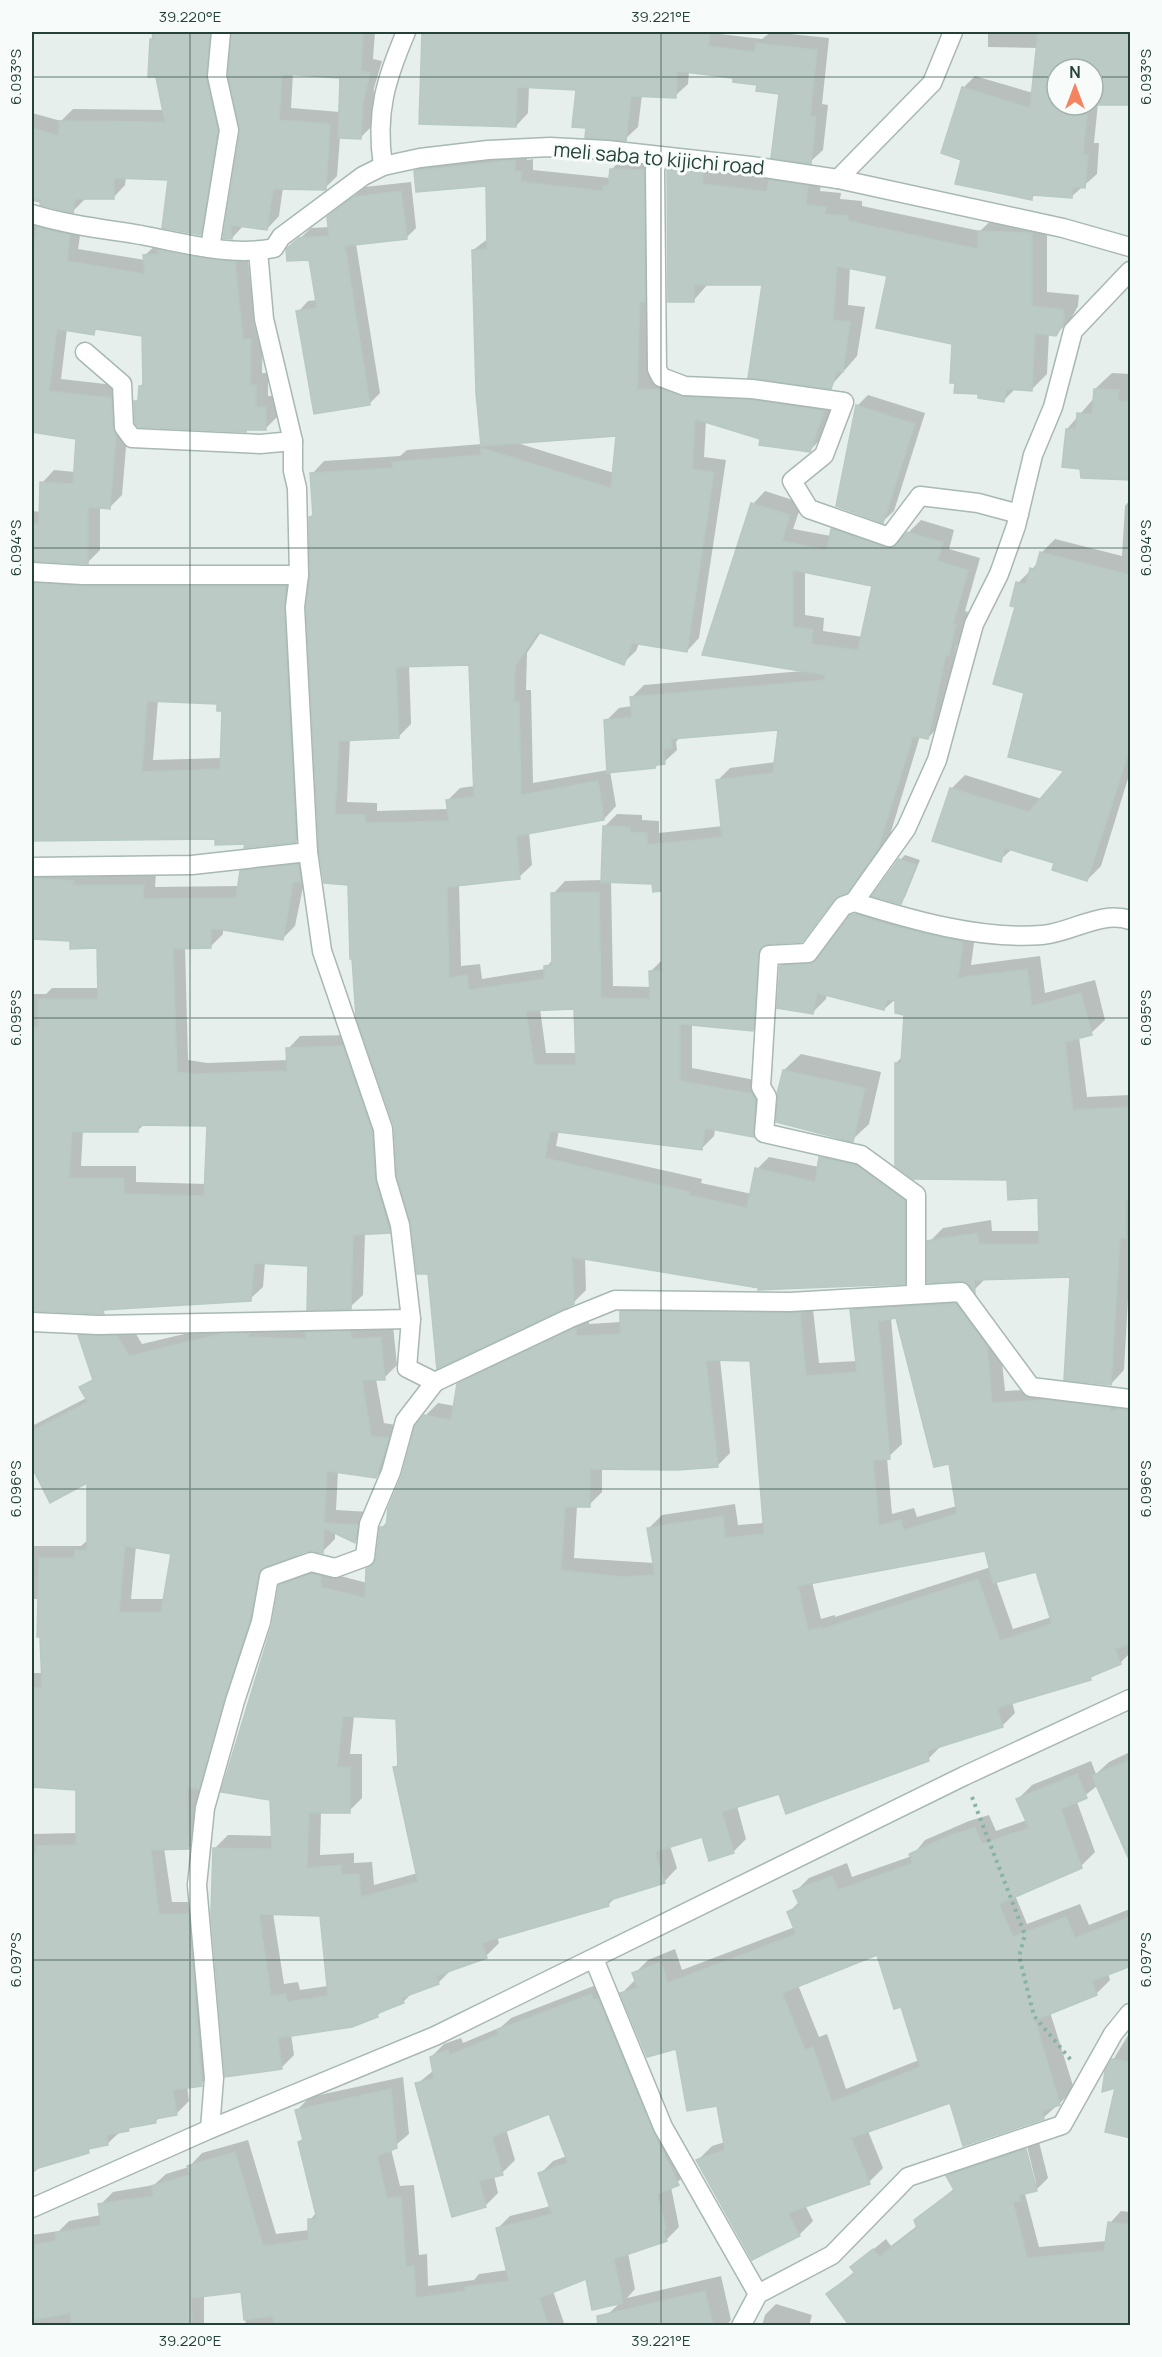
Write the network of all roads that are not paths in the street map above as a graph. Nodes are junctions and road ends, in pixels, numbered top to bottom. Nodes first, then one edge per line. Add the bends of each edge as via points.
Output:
1 (221, 32) edge
2 (406, 32) edge
3 (952, 32) edge
4 (658, 157) junction
5 (383, 166) junction
6 (838, 179) junction
7 (32, 214) edge
8 (1131, 247) edge
9 (210, 248) junction
10 (258, 251) junction
11 (1131, 271) edge
12 (85, 352) dead end
13 (293, 441) junction
14 (1018, 514) junction
15 (32, 572) edge
16 (299, 575) junction
17 (308, 852) junction
18 (32, 867) edge
19 (854, 902) junction
20 (1131, 920) edge
21 (916, 1294) junction
22 (411, 1319) junction
23 (32, 1322) edge
24 (435, 1382) junction
25 (1131, 1399) edge
26 (1131, 1699) edge
27 (594, 1959) junction
28 (1131, 2013) edge
29 (210, 2129) junction
30 (32, 2208) edge
31 (758, 2294) junction
32 (741, 2325) edge

1 - 9 street via 217,76 229,130
2 - 5 street via 384,87
3 - 6 street via 932,83
4 - 5 street, meli saba to kijichi road via 550,147 488,150
4 - 6 street, meli saba to kijichi road
4 - 14 street via 654,273 657,369 661,377 675,384 752,389 844,402 825,454 792,481 809,509 890,537 920,496 978,503
5 - 10 street, meli saba to kijichi road via 363,176 281,237 274,248
6 - 8 street, meli saba to kijichi road via 1063,228
7 - 9 street via 76,226
9 - 10 street
10 - 13 street via 264,319
11 - 14 street via 1073,331
12 - 13 street via 122,384 123,427 132,438 260,444
13 - 16 street
14 - 19 street via 999,574 974,624 937,760 906,829
15 - 16 street
16 - 17 street via 295,607
17 - 18 street via 192,865
17 - 22 street via 322,951 383,1129 386,1178 400,1225
19 - 20 street via 924,923 987,933 1043,936 1100,920
19 - 21 street via 843,906 807,953 769,955 761,1087 766,1097 764,1133 861,1155 916,1195
21 - 24 street via 790,1302 615,1300
21 - 25 street via 961,1292 1031,1387
22 - 23 street via 98,1325
22 - 24 street via 407,1368
24 - 29 street via 405,1421 391,1472 369,1524 365,1557 336,1568 311,1562 269,1577 261,1622 205,1808 196,1885 214,2078
26 - 27 street via 964,1776
27 - 29 street via 435,2036
27 - 31 street via 663,2127
28 - 31 street via 1113,2034 1062,2125 908,2177 832,2255
29 - 30 street
31 - 32 street

